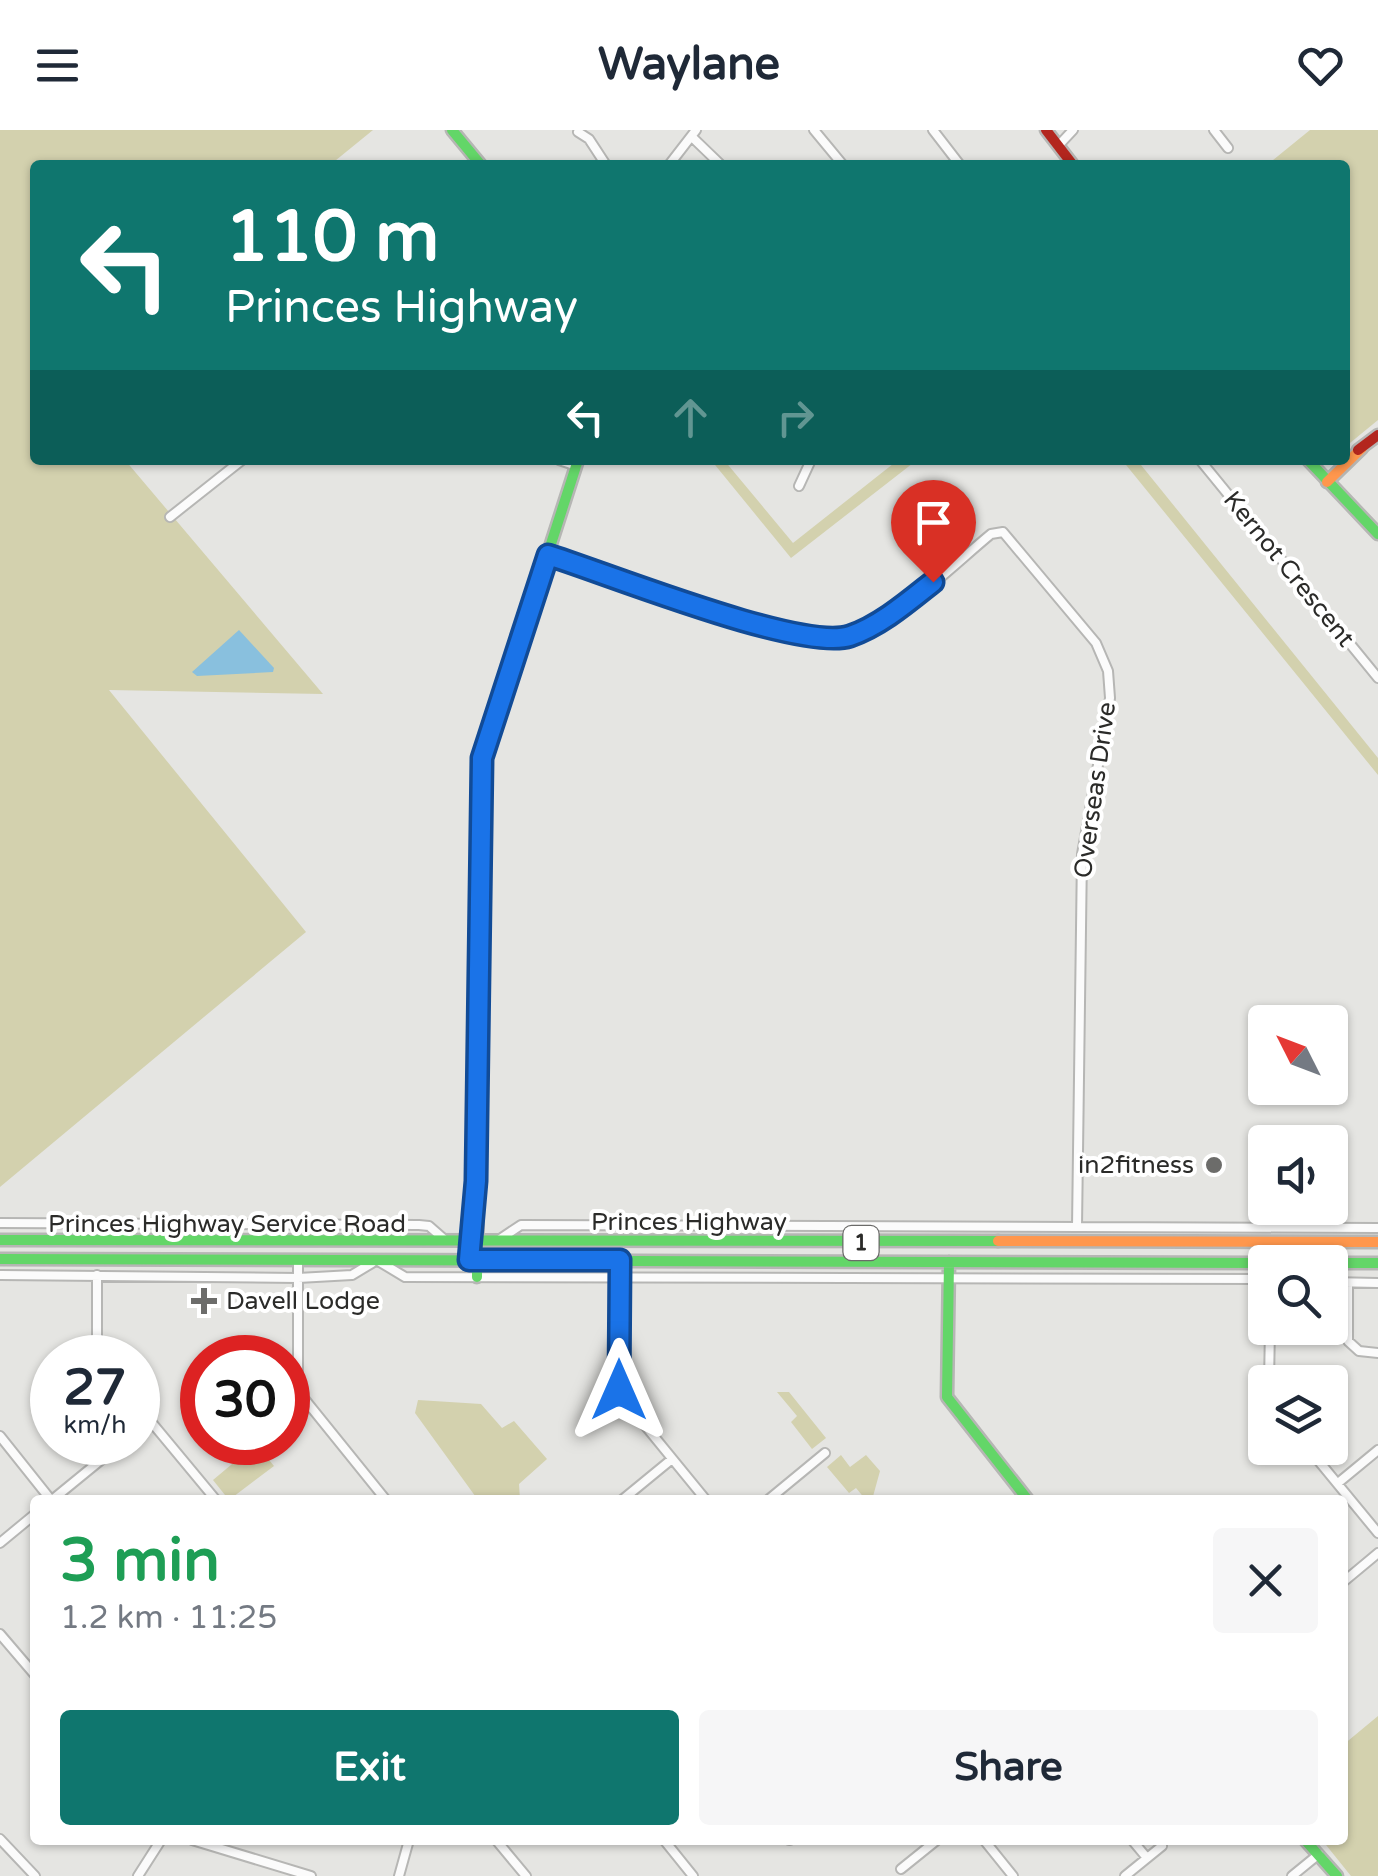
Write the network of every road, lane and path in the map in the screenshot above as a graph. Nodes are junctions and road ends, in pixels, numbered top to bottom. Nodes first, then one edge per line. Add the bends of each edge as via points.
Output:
1 (452, 130) edge
2 (814, 130) edge
3 (933, 130) edge
4 (1065, 130) edge
5 (1073, 130) edge
6 (1214, 130) edge
7 (578, 132) edge
8 (694, 133) edge
9 (1052, 138) edge
10 (1228, 148) dead end
11 (476, 160) edge
12 (603, 160) edge
13 (673, 160) edge
14 (717, 160) edge
15 (839, 160) edge
16 (956, 160) edge
17 (1069, 160) edge
18 (1378, 435) edge
19 (1362, 448) junction
20 (1350, 456) edge
21 (1350, 458) edge
22 (236, 465) edge
23 (577, 465) edge
24 (809, 465) edge
25 (1204, 465) edge
26 (1312, 465) edge
27 (1339, 465) edge
28 (1342, 465) edge
29 (1324, 480) junction
30 (799, 486) dead end
31 (170, 516) dead end
32 (1378, 534) edge
33 (548, 555) junction
34 (1378, 678) edge
35 (0, 1223) edge
36 (1077, 1227) junction
37 (1378, 1228) edge
38 (0, 1240) edge
39 (323, 1240) junction
40 (298, 1242) junction
41 (448, 1242) junction
42 (497, 1242) junction
43 (828, 1242) junction
44 (1378, 1242) edge
45 (474, 1243) junction
46 (1270, 1244) joint
47 (0, 1259) edge
48 (323, 1259) junction
49 (298, 1260) junction
50 (377, 1260) junction
51 (474, 1260) junction
52 (620, 1260) junction
53 (930, 1262) junction
54 (949, 1262) junction
55 (1348, 1263) edge
56 (1378, 1263) edge
57 (1248, 1265) edge
58 (0, 1275) edge
59 (97, 1276) junction
60 (477, 1277) junction
61 (298, 1278) junction
62 (620, 1278) junction
63 (946, 1278) junction
64 (1248, 1279) edge
65 (1348, 1283) edge
66 (1378, 1283) edge
67 (97, 1335) edge
68 (1348, 1340) edge
69 (1378, 1353) edge
70 (160, 1433) edge
71 (0, 1436) edge
72 (1378, 1450) edge
73 (825, 1453) dead end
74 (672, 1459) junction
75 (95, 1465) edge
76 (1323, 1465) edge
77 (1338, 1483) junction
78 (48, 1495) edge
79 (58, 1495) edge
80 (212, 1495) edge
81 (382, 1495) edge
82 (628, 1495) edge
83 (702, 1495) edge
84 (774, 1495) edge
85 (1024, 1495) edge
86 (1348, 1495) edge
87 (1348, 1496) edge
88 (30, 1518) edge
89 (1378, 1533) edge
90 (0, 1543) edge
91 (1378, 1554) edge
92 (1348, 1577) edge
93 (0, 1634) edge
94 (30, 1670) edge
95 (0, 1840) edge
96 (158, 1845) edge
97 (209, 1845) edge
98 (408, 1845) edge
99 (500, 1845) edge
100 (668, 1845) edge
101 (931, 1845) edge
102 (988, 1845) edge
103 (1136, 1845) edge
104 (1310, 1845) edge
105 (1162, 1846) dead end
106 (1318, 1854) junction
107 (1147, 1858) junction
108 (901, 1869) dead end
109 (35, 1876) edge
110 (138, 1876) edge
111 (312, 1876) edge
112 (399, 1876) edge
113 (526, 1876) edge
114 (693, 1876) edge
115 (1013, 1876) edge
116 (1124, 1876) edge
117 (1292, 1876) edge
118 (1337, 1876) edge

1 - 11 main road
2 - 15 street
3 - 16 street
4 - 9 street
5 - 9 street
6 - 10 street
7 - 12 street
8 - 13 street
8 - 14 street
9 - 17 main road
18 - 19 main road
19 - 20 main road
19 - 21 main road
22 - 31 street
23 - 33 main road
24 - 30 street
25 - 34 street, Kernot Crescent
26 - 29 main road
27 - 29 main road
28 - 29 main road
29 - 32 main road
33 - 36 street, Overseas Drive via 799,636 848,637 904,606 992,534 1004,532 1084,628 1108,670 1110,698 1082,854
33 - 45 main road via 482,758
35 - 41 street, Princes Highway Service Road via 419,1224
36 - 37 street
36 - 42 street via 521,1225
38 - 40 main road, Princes Highway / 1
39 - 40 main road, Princes Highway / 1
39 - 41 main road, Princes Highway / 1
39 - 48 main road
40 - 49 main road
41 - 45 main road, Princes Highway / 1
42 - 43 main road, Princes Highway / 1
42 - 45 main road, Princes Highway / 1
43 - 46 main road, Princes Highway / 1
43 - 54 main road via 870,1251 938,1251
44 - 46 main road, Princes Highway / 1
45 - 51 main road
47 - 49 main road, Princes Highway / 1
48 - 49 main road, Princes Highway / 1
48 - 50 main road, Princes Highway / 1
49 - 61 street
50 - 51 main road, Princes Highway / 1
50 - 60 street, Princes Highway Service Road via 405,1277
50 - 61 street, Princes Highway Service Road via 348,1276
51 - 52 main road, Princes Highway / 1
51 - 60 main road
52 - 53 main road, Princes Highway / 1
52 - 62 street
53 - 54 main road, Princes Highway / 1
53 - 63 main road
54 - 57 main road, Princes Highway / 1
54 - 63 main road
55 - 56 main road
58 - 59 street, Princes Highway Service Road
59 - 61 street, Princes Highway Service Road
59 - 67 street
60 - 62 street, Princes Highway Service Road
61 - 81 street via 298,1391
62 - 63 street, Princes Highway Service Road
62 - 74 street via 620,1393
63 - 64 street, Princes Highway Service Road
63 - 85 main road via 946,1396
65 - 66 street
68 - 69 street via 1359,1351
70 - 80 street
71 - 78 street
72 - 77 street
73 - 84 street
74 - 82 street
74 - 83 street
75 - 79 street
76 - 77 street
77 - 86 street
87 - 89 street
88 - 90 street
91 - 92 street
93 - 94 street
95 - 109 street
96 - 110 street
97 - 111 street
98 - 112 street
99 - 113 street
100 - 114 street
101 - 108 street
102 - 115 street
103 - 107 street
104 - 106 main road
105 - 107 street
106 - 117 street
106 - 118 main road
107 - 116 street

